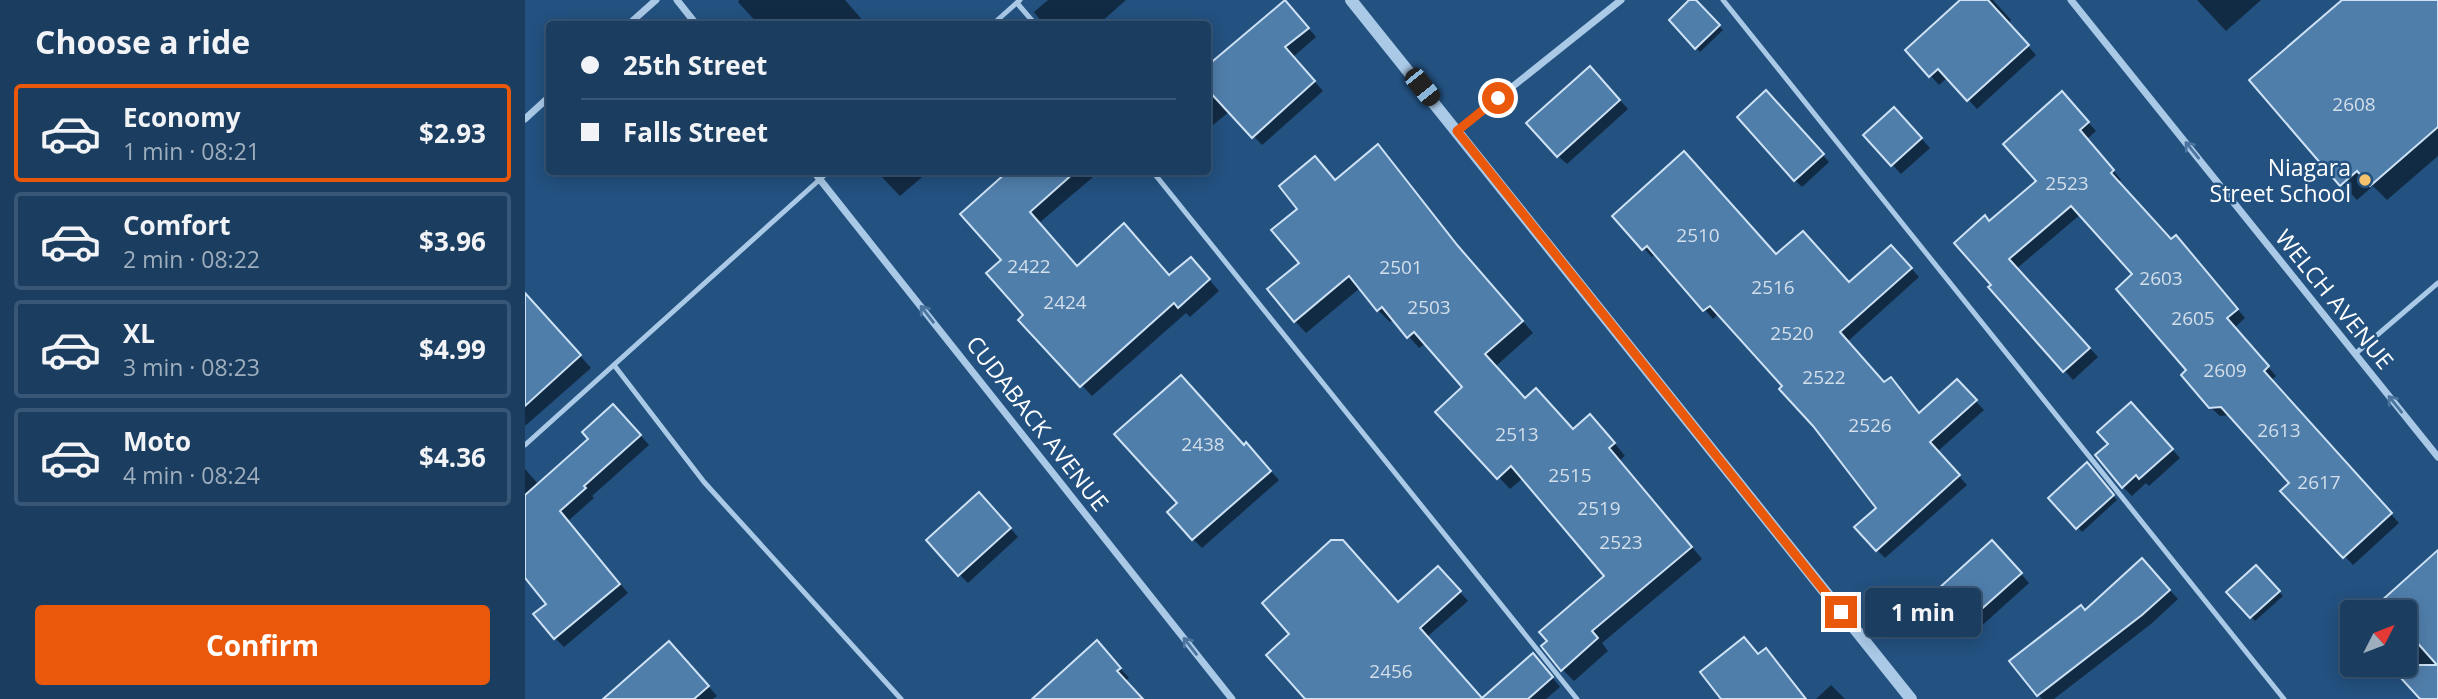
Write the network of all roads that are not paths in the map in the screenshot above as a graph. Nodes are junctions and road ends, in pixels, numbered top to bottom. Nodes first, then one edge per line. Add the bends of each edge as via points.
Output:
1 (656, 0) edge
2 (677, 0) edge
3 (1351, 0) edge
4 (1622, 0) edge
5 (1723, 0) edge
6 (2071, 0) edge
7 (1019, 1) edge
8 (632, 21) edge
9 (694, 21) edge
10 (996, 21) edge
11 (1033, 21) edge
12 (546, 100) edge
13 (525, 119) edge
14 (1457, 131) junction
15 (817, 175) edge
16 (825, 175) edge
17 (1155, 175) edge
18 (820, 179) junction
19 (2438, 282) edge
20 (2355, 354) junction
21 (614, 365) junction
22 (525, 445) edge
23 (2438, 457) edge
24 (901, 699) edge
25 (1232, 699) edge
26 (1577, 699) edge
27 (1911, 699) edge
28 (2284, 699) edge

1 - 8 street
2 - 9 street
3 - 14 street
4 - 14 street
5 - 28 lane
20 -> 6 street, WELCH AVENUE
7 - 10 lane
7 - 11 lane
12 - 13 street
14 - 27 street
15 - 18 street, CUDABACK AVENUE
16 - 18 lane
17 - 26 lane
18 - 21 lane
25 -> 18 street, CUDABACK AVENUE
19 - 20 lane
23 -> 20 street, WELCH AVENUE
21 - 22 lane
21 - 24 lane via 704,482

